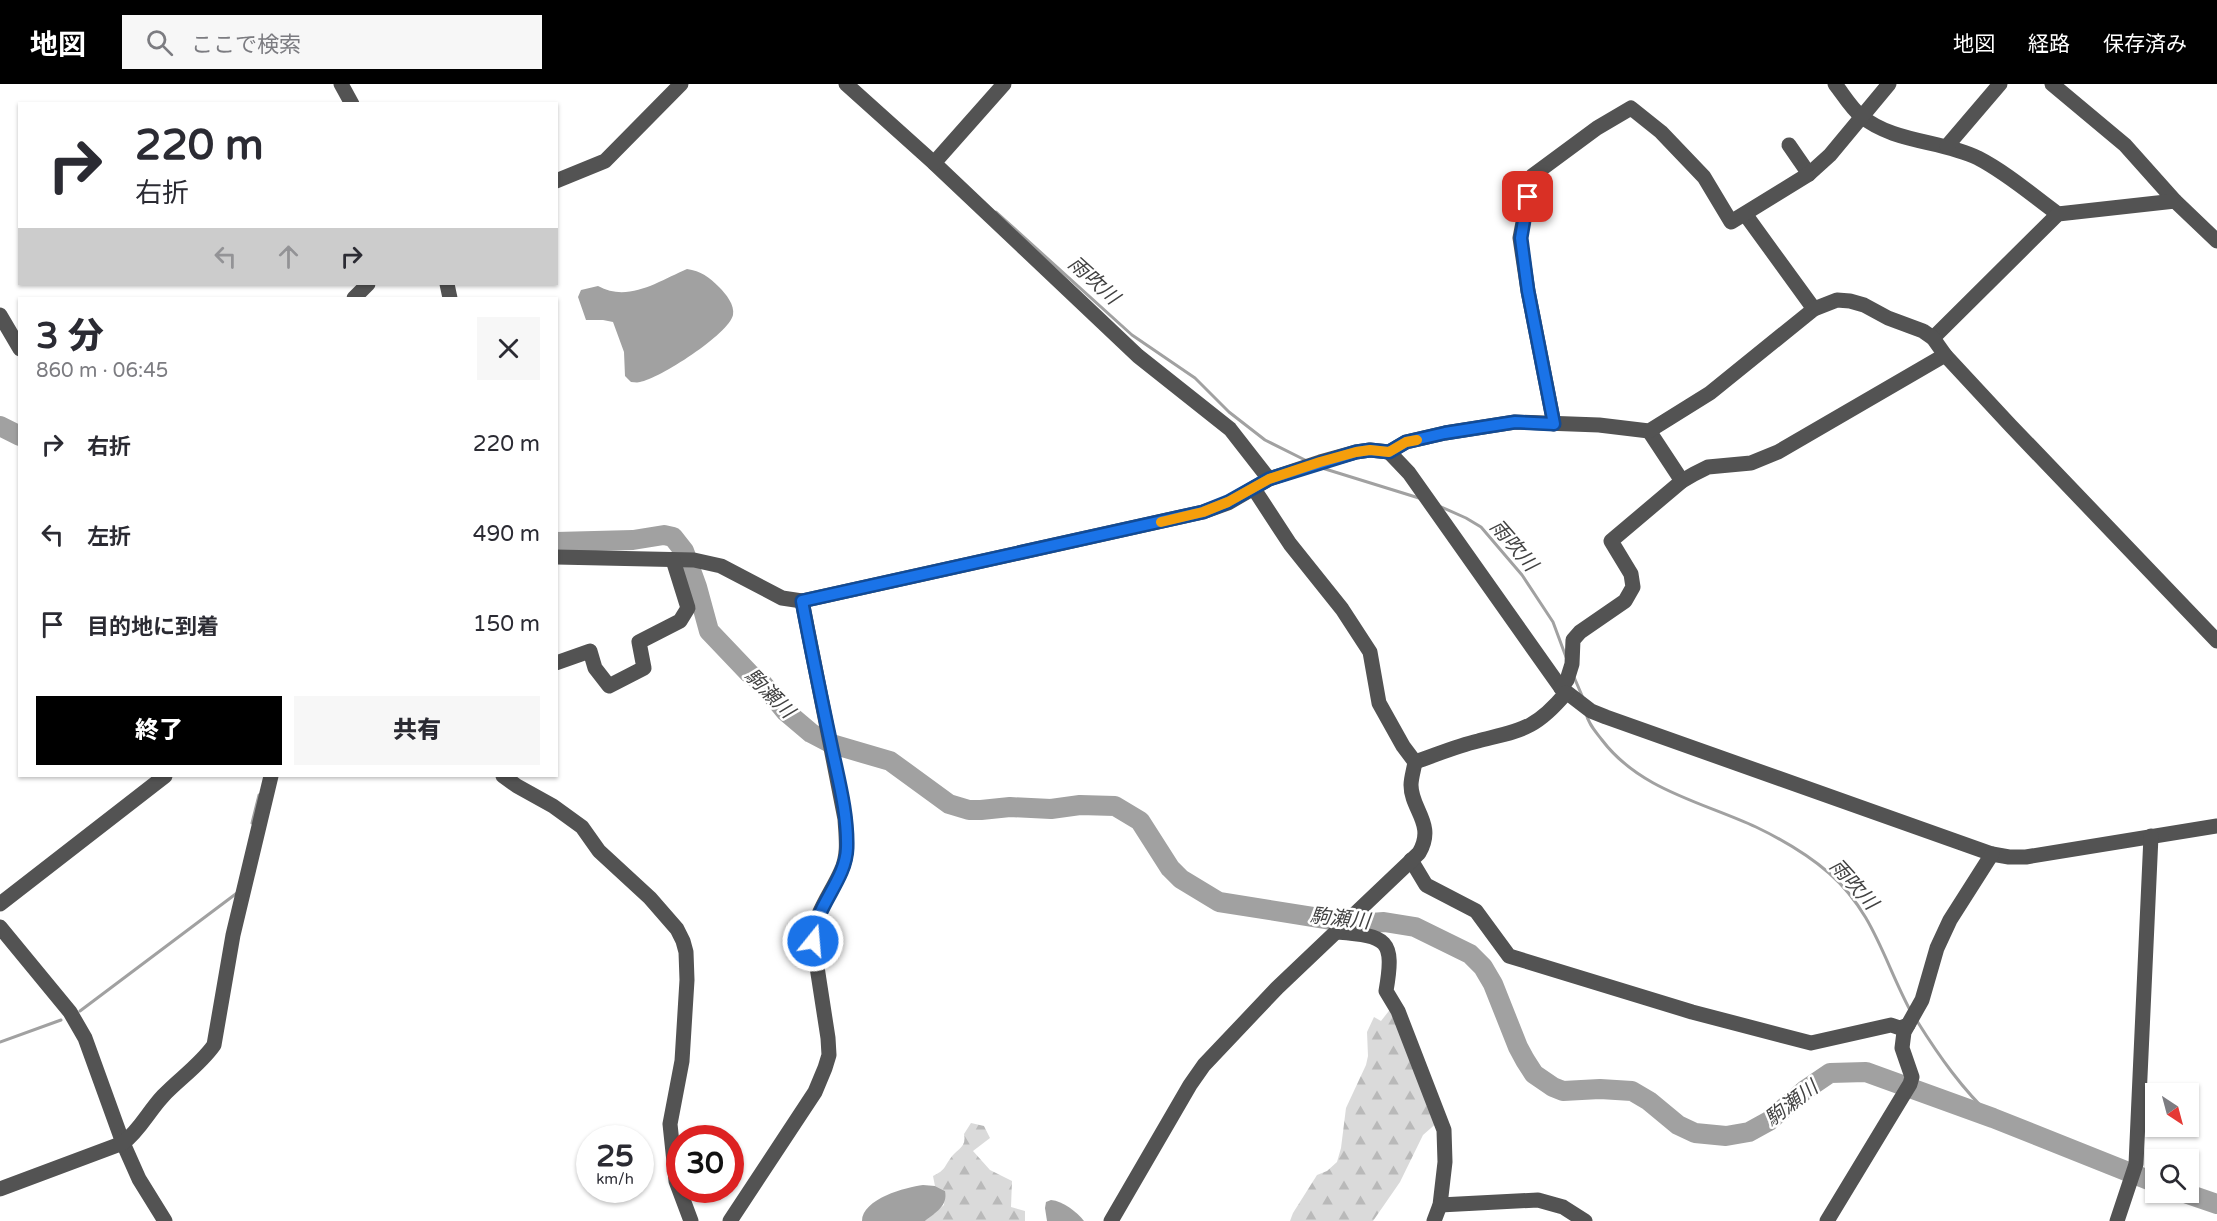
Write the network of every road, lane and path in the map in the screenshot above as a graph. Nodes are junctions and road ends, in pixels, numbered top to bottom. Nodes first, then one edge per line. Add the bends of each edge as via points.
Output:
1 (341, 84) edge
2 (681, 84) edge
3 (846, 84) edge
4 (1004, 84) edge
5 (1835, 84) edge
6 (1888, 84) edge
7 (2000, 84) edge
8 (2052, 84) edge
9 (351, 102) edge
10 (1862, 116) junction
11 (1789, 145) dead end
12 (1947, 146) junction
13 (934, 163) junction
14 (1809, 174) junction
15 (558, 180) edge
16 (2175, 201) junction
17 (1745, 214) junction
18 (2058, 214) junction
19 (2217, 240) edge
20 (367, 285) edge
21 (355, 297) edge
22 (1814, 309) junction
23 (0, 315) edge
24 (1933, 338) junction
25 (18, 346) edge
26 (1945, 355) junction
27 (1554, 424) junction
28 (1649, 431) junction
29 (1389, 452) junction
30 (1269, 479) junction
31 (1682, 481) junction
32 (1254, 489) junction
33 (558, 557) edge
34 (682, 560) junction
35 (802, 601) junction
36 (2217, 641) edge
37 (558, 662) edge
38 (1566, 690) junction
39 (1415, 762) junction
40 (164, 777) edge
41 (271, 777) edge
42 (503, 777) edge
43 (2217, 826) edge
44 (2151, 836) junction
45 (1992, 854) junction
46 (1411, 860) junction
47 (0, 904) edge
48 (1344, 925) junction
49 (0, 927) edge
50 (1912, 1019) junction
51 (123, 1143) junction
52 (0, 1189) edge
53 (1440, 1205) junction
54 (165, 1221) edge
55 (691, 1221) edge
56 (730, 1221) edge
57 (1111, 1221) edge
58 (1434, 1221) edge
59 (1585, 1221) edge
60 (1827, 1221) edge
61 (2117, 1221) edge

1 - 9 street
2 - 15 street via 604,161
3 - 13 street
4 - 13 street
5 - 10 street
6 - 10 street
7 - 12 street
8 - 16 street via 2125,144
10 - 12 street via 1894,135
10 - 14 street
11 - 14 street
12 - 18 street via 1978,158
13 - 30 street via 1138,356 1230,429
14 - 17 street
16 - 18 street
16 - 19 street
17 - 22 street
17 - 27 street via 1731,222 1704,177 1661,132 1630,108 1532,176 1521,238
18 - 24 street
20 - 21 street
22 - 24 street via 1837,300 1850,301
22 - 28 street via 1719,387
23 - 25 street
24 - 26 street
26 - 31 street via 1778,452 1751,463 1708,467
26 - 36 street
27 - 28 street
27 - 29 street via 1515,422 1445,433 1406,442
28 - 31 street
29 - 30 street via 1356,452
29 - 38 street via 1409,473
30 - 32 street
31 - 38 street via 1611,541 1631,574 1633,587 1624,601 1573,640
32 - 35 street via 1181,517
32 - 39 street via 1370,652 1379,704
33 - 34 street
34 - 35 street via 721,566 782,598
34 - 37 street via 688,608 680,621 639,642 644,668 609,686 595,668 590,651
35 - 56 street via 832,747 847,850 842,870 815,923 813,941 829,1055 815,1092
38 - 39 street via 1545,715 1518,732 1476,741
38 - 45 street via 1591,711
39 - 46 street via 1411,787 1424,826 1425,843
40 - 47 street
41 - 51 street via 233,935 214,1046 162,1097 139,1129
42 - 55 street via 582,827 599,851 677,928 687,963 683,1049 670,1124 676,1181
43 - 44 street
44 - 45 street via 2026,857
44 - 61 street via 2136,1164
45 - 50 street via 1950,920
46 - 48 street
46 - 50 street via 1426,885 1476,911 1509,956 1692,1012 1811,1043 1891,1025 1900,1028
48 - 53 street via 1376,937 1388,949 1391,965 1386,992 1398,1011 1444,1130
48 - 57 street via 1276,988 1204,1065
49 - 51 street via 70,1012 85,1038
50 - 60 street via 1904,1032 1902,1048 1912,1077 1907,1090
51 - 52 street
51 - 54 street
53 - 58 street
53 - 59 street via 1538,1200 1563,1207

